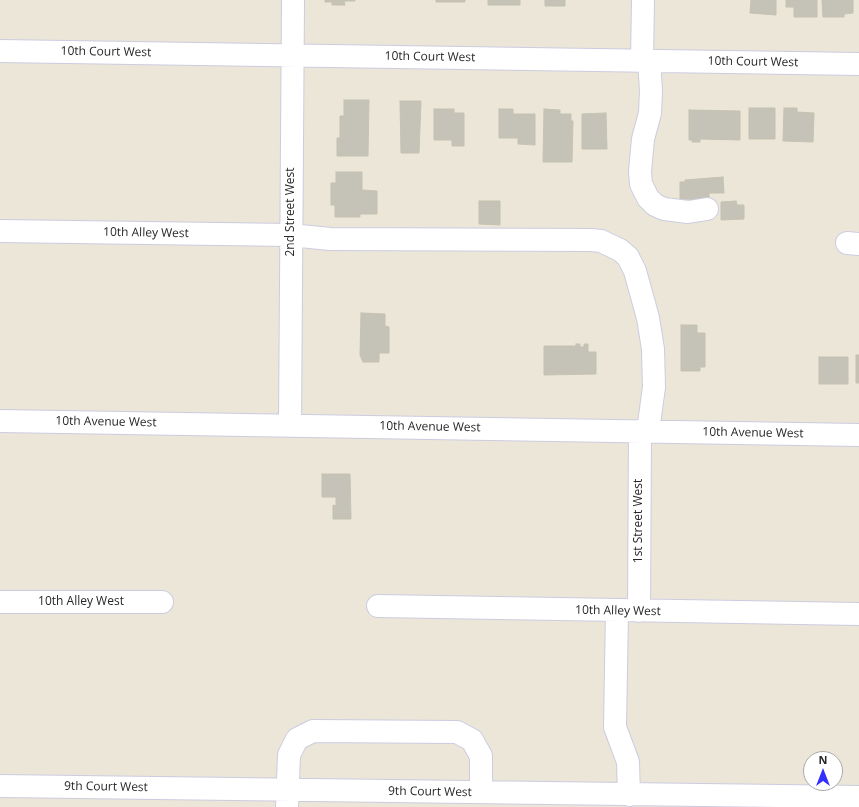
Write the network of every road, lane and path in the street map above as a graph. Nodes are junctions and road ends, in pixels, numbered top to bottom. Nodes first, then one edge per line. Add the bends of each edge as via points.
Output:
1 (293, 0) edge
2 (643, 0) edge
3 (0, 50) edge
4 (292, 54) junction
5 (646, 60) junction
6 (859, 64) edge
7 (707, 210) dead end
8 (0, 231) edge
9 (291, 235) junction
10 (0, 421) edge
11 (290, 424) junction
12 (644, 431) junction
13 (859, 435) edge
14 (0, 602) edge
15 (162, 602) dead end
16 (378, 606) dead end
17 (628, 611) junction
18 (859, 614) edge
19 (0, 786) edge
20 (480, 792) junction
21 (859, 797) edge
22 (287, 798) edge
23 (635, 799) edge

1 - 4 street, 2nd Street West
2 - 5 street
3 - 4 street, 10th Court West
4 - 5 street, 10th Court West
4 - 9 street, 2nd Street West
5 - 6 street, 10th Court West
5 - 7 street via 652,91 650,113 643,138 641,184 648,198 664,210
8 - 9 street, 10th Alley West
9 - 11 street, 2nd Street West
9 - 12 street, 10th Alley West via 330,239 591,240 620,250 628,257 635,271 648,318 654,387
10 - 11 street, 10th Avenue West
11 - 12 street, 10th Avenue West
12 - 13 street, 10th Avenue West
12 - 17 street, 1st Street West
14 - 15 street, 10th Alley West
16 - 17 street, 10th Alley West
17 - 18 street, 10th Alley West
17 - 23 street, 1st Street West via 616,727 628,762
19 - 22 street, 9th Court West
20 - 22 street, 9th Court West
20 - 22 street via 481,756 472,740 457,732 313,731 297,739 289,755
20 - 23 street, 9th Court West
21 - 23 street, 9th Court West

